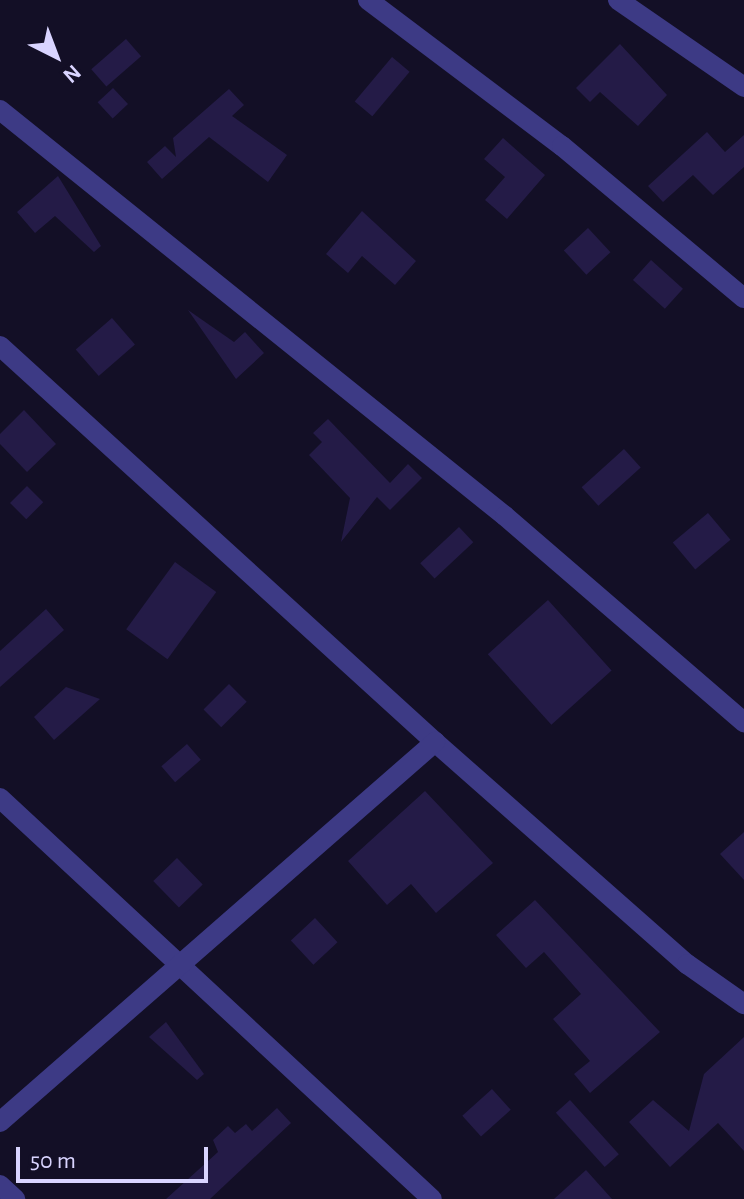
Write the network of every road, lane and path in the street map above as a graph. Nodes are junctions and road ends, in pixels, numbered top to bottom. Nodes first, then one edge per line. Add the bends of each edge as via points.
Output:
1 (368, 0) edge
2 (618, 0) edge
3 (744, 87) edge
4 (0, 110) edge
5 (744, 298) edge
6 (0, 346) edge
7 (744, 722) edge
8 (435, 742) junction
9 (0, 798) edge
10 (182, 962) junction
11 (744, 1004) edge
12 (0, 1122) edge
13 (0, 1185) edge
14 (15, 1199) edge
15 (432, 1199) edge

1 - 5 street via 562,146
2 - 3 street
4 - 7 street via 492,505
6 - 8 street
8 - 10 street
8 - 11 street via 687,964
9 - 10 street
10 - 12 street
10 - 15 street
13 - 14 street

